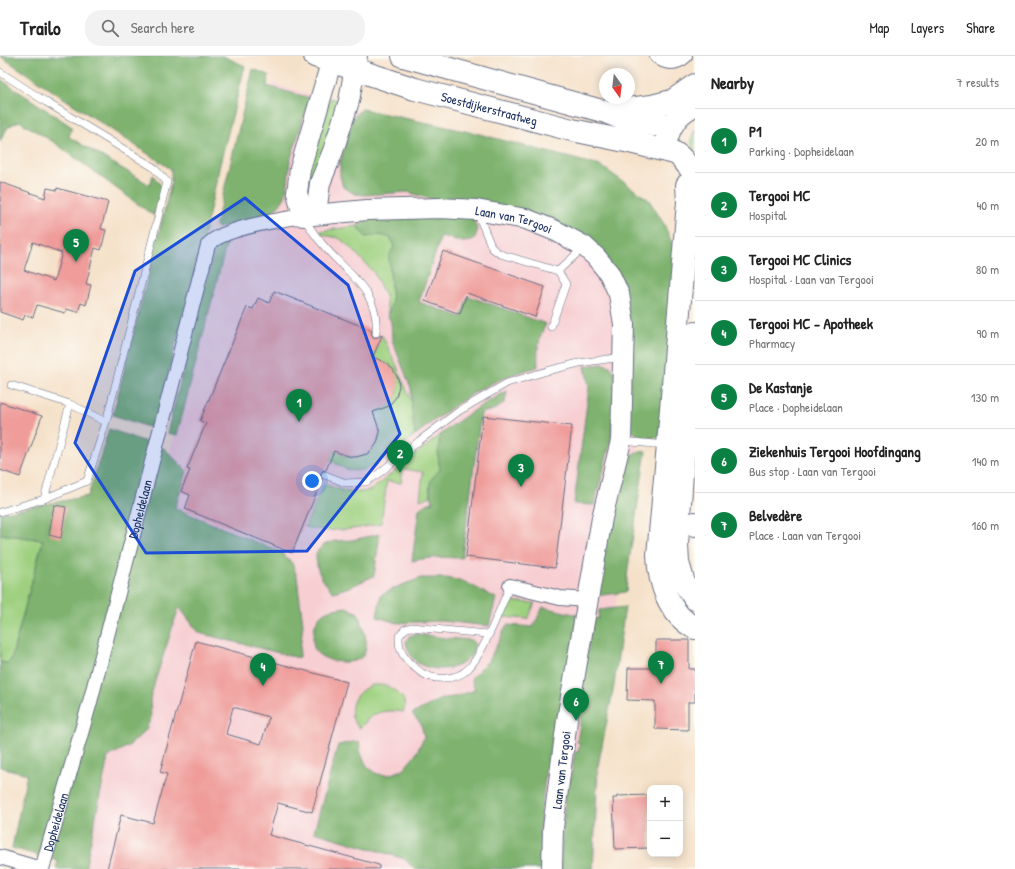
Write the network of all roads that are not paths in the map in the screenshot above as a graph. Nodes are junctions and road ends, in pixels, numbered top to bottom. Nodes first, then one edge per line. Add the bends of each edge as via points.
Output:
1 (403, 56) edge
2 (657, 56) edge
3 (685, 56) edge
4 (327, 58) edge
5 (356, 63) edge
6 (0, 72) edge
7 (695, 85) edge
8 (695, 105) edge
9 (606, 112) junction
10 (672, 125) junction
11 (666, 152) junction
12 (692, 182) edge
13 (476, 210) junction
14 (310, 215) junction
15 (584, 246) junction
16 (558, 271) junction
17 (551, 327) dead end
18 (376, 333) dead end
19 (695, 333) edge
20 (624, 356) junction
21 (12, 385) dead end
22 (70, 404) junction
23 (106, 422) junction
24 (621, 441) junction
25 (668, 445) junction
26 (324, 475) dead end
27 (44, 499) junction
28 (0, 512) edge
29 (510, 586) joint
30 (695, 599) edge
31 (588, 600) junction
32 (695, 628) edge
33 (488, 634) junction
34 (0, 858) edge
35 (41, 869) edge
36 (552, 869) edge

1 - 9 main road
2 - 3 street via 667,62 676,62
4 - 5 main road, Soestdijkerstraatweg
4 - 14 street via 300,169 297,193
5 - 11 main road, Soestdijkerstraatweg via 415,89
5 - 14 street via 349,101
6 - 23 lane via 153,167 168,182
7 - 9 main road via 672,101
8 - 10 main road via 679,115
9 - 10 main road via 628,121
10 - 11 main road via 667,136
11 - 12 main road via 676,174
12 - 25 main road via 688,202
13 - 14 street, Laan van Tergooi via 367,210
13 - 15 street, Laan van Tergooi via 526,219
13 - 16 lane via 492,248 500,254
14 - 18 lane via 312,231 359,282 374,305 378,321
14 - 35 street, Dopheidelaan via 249,226 211,240 208,245 90,702
15 - 16 lane
15 - 20 street, Laan van Tergooi via 609,273 619,294 624,324
16 - 17 lane via 566,284
19 - 30 main road via 677,544 678,563 684,583
20 - 24 street, Laan van Tergooi
20 - 26 lane via 579,363 507,383 459,411 366,482 346,483
21 - 22 lane
22 - 23 lane
22 - 27 lane
23 - 27 lane via 87,481
24 - 25 lane
24 - 31 street, Laan van Tergooi via 602,518
25 - 32 main road via 658,571 669,602 680,617
27 - 28 lane
29 - 31 street via 560,598
29 - 33 lane
31 - 36 street, Laan van Tergooi via 567,720 553,828
33 - 33 lane via 411,627 399,636 400,648 412,667 427,676 445,679 467,670 476,659
34 - 35 street

